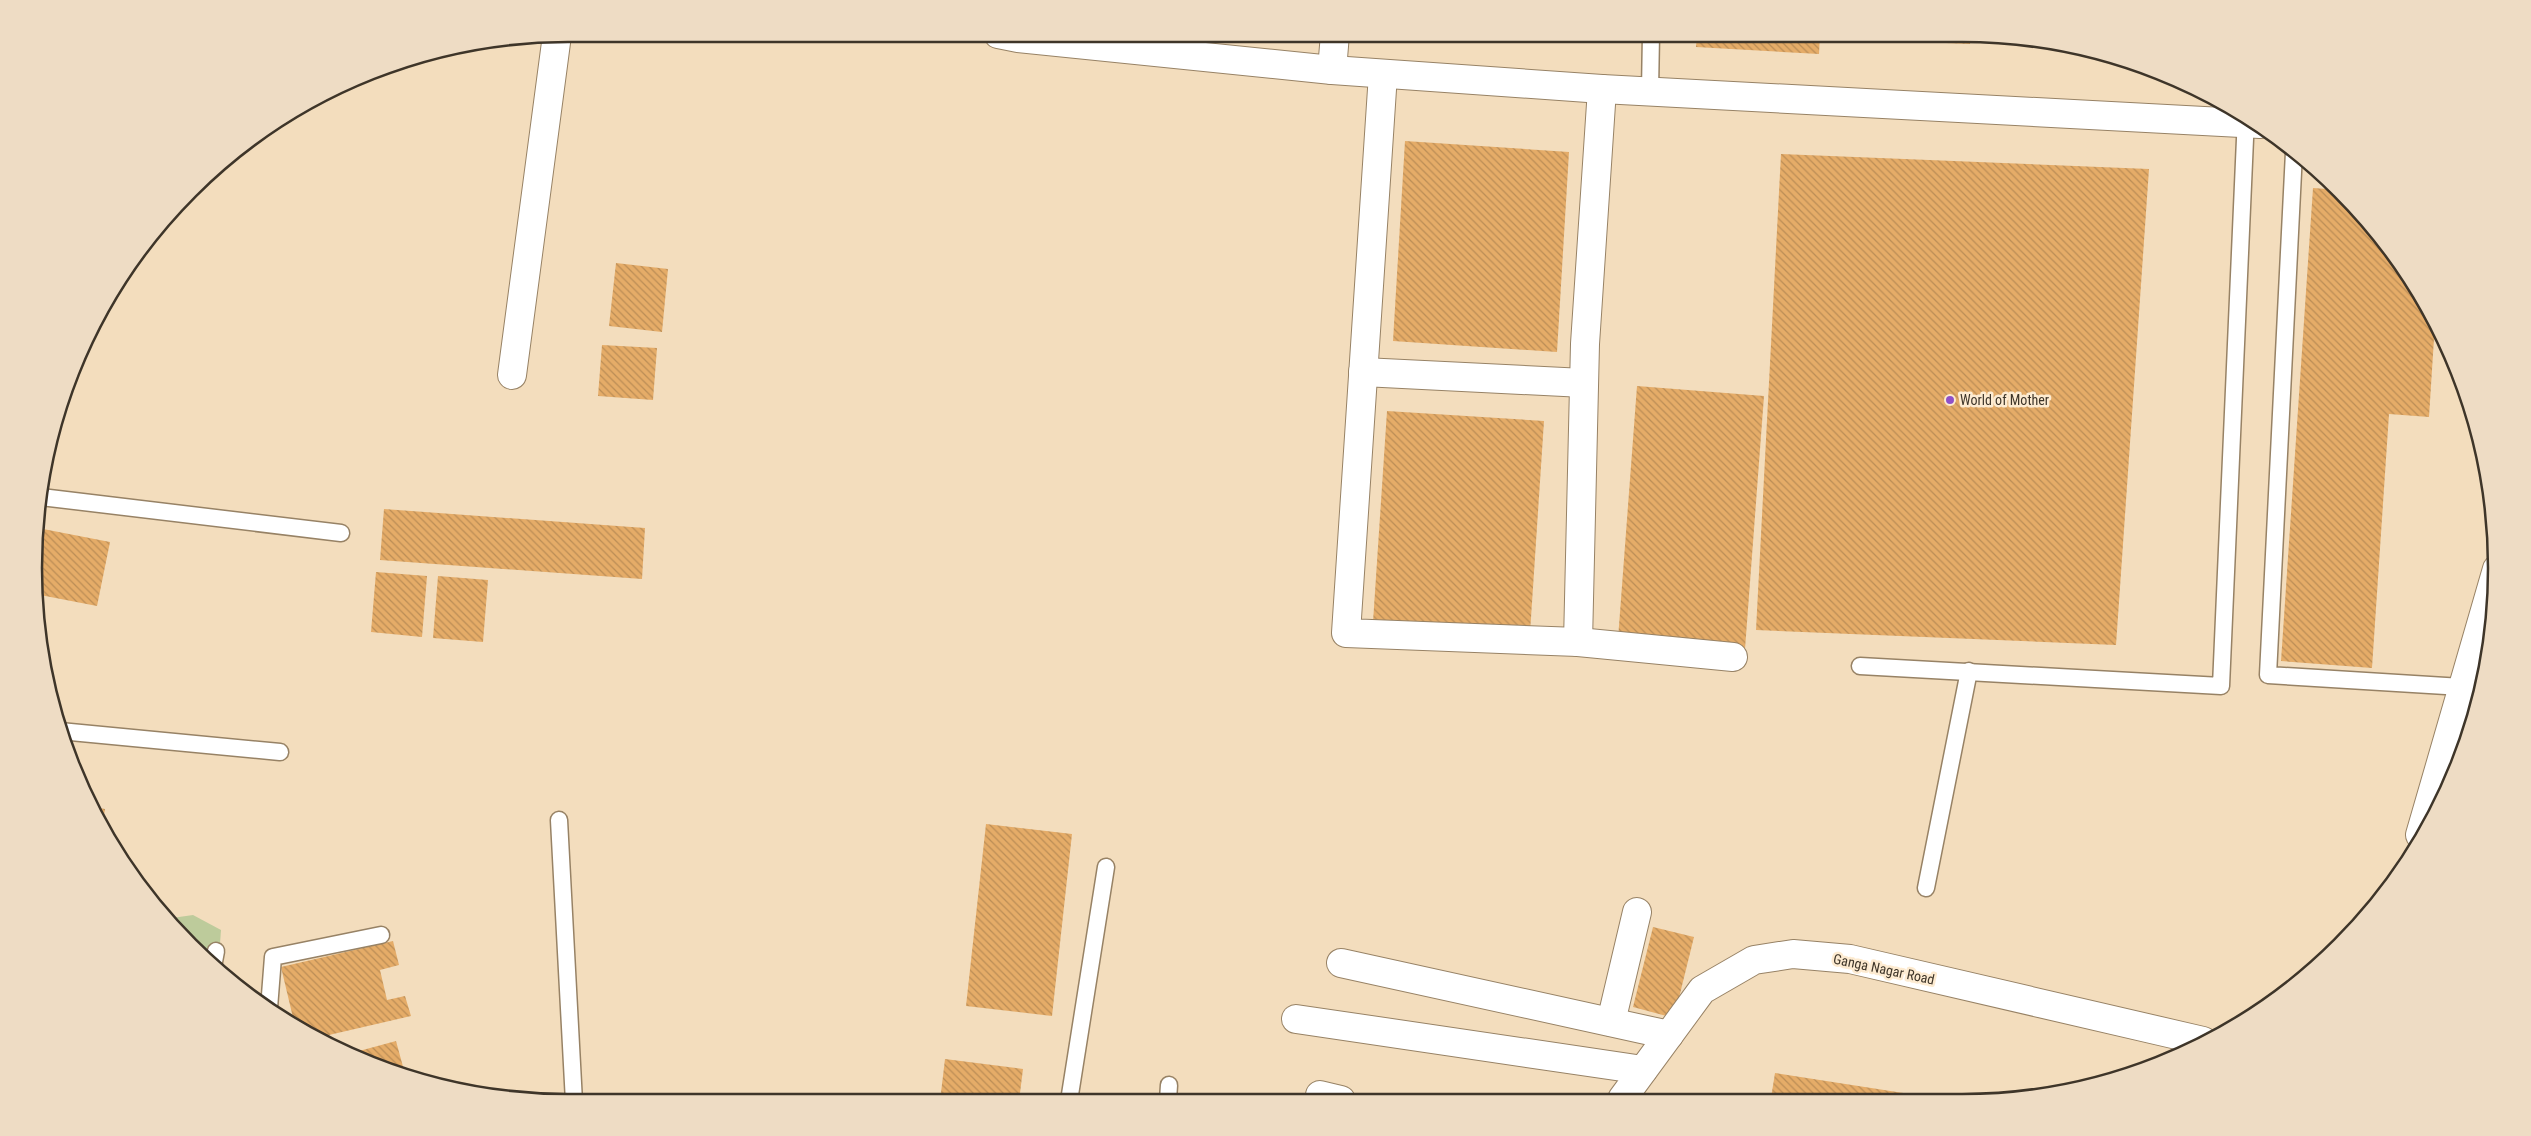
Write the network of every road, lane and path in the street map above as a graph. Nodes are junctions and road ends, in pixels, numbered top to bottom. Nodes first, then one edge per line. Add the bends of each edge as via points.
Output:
1 (1057, 42) edge
2 (1334, 42) edge
3 (1652, 42) edge
4 (557, 43) edge
5 (1332, 70) junction
6 (1382, 74) junction
7 (1602, 89) junction
8 (1650, 91) junction
9 (2238, 120) edge
10 (2251, 128) edge
11 (2294, 160) edge
12 (1363, 372) junction
13 (512, 375) dead end
14 (1584, 383) junction
15 (47, 498) edge
16 (341, 533) dead end
17 (2487, 603) edge
18 (1578, 642) junction
19 (1733, 657) dead end
20 (1860, 666) dead end
21 (1969, 671) junction
22 (2462, 687) junction
23 (68, 732) edge
24 (280, 752) dead end
25 (2425, 818) edge
26 (559, 820) dead end
27 (1106, 867) dead end
28 (1926, 888) dead end
29 (1637, 912) dead end
30 (381, 935) dead end
31 (1341, 963) dead end
32 (270, 1000) edge
33 (1296, 1020) dead end
34 (1611, 1022) junction
35 (1669, 1035) junction
36 (2195, 1039) edge
37 (1643, 1070) junction
38 (574, 1094) edge
39 (1069, 1094) edge
40 (1626, 1094) edge

1 - 5 street
2 - 5 street
3 - 8 lane
4 - 13 street
5 - 6 street
6 - 7 street
6 - 12 street
7 - 8 street
7 - 14 street
8 - 9 street
10 - 21 lane via 2221,686
11 - 22 lane via 2268,675
12 - 14 street
12 - 18 street via 1346,633
14 - 18 street
15 - 16 lane
17 - 22 street
18 - 19 street
20 - 21 lane
21 - 28 lane
22 - 25 street
23 - 24 lane
26 - 38 lane
27 - 39 lane
29 - 34 street
30 - 32 lane via 273,957
31 - 34 street
33 - 37 street
34 - 35 street
35 - 36 street, Ganga Nagar Road via 1702,990 1754,960 1793,954 1850,959
35 - 37 street, Ganga Nagar Road
37 - 40 street, Ganga Nagar Road

